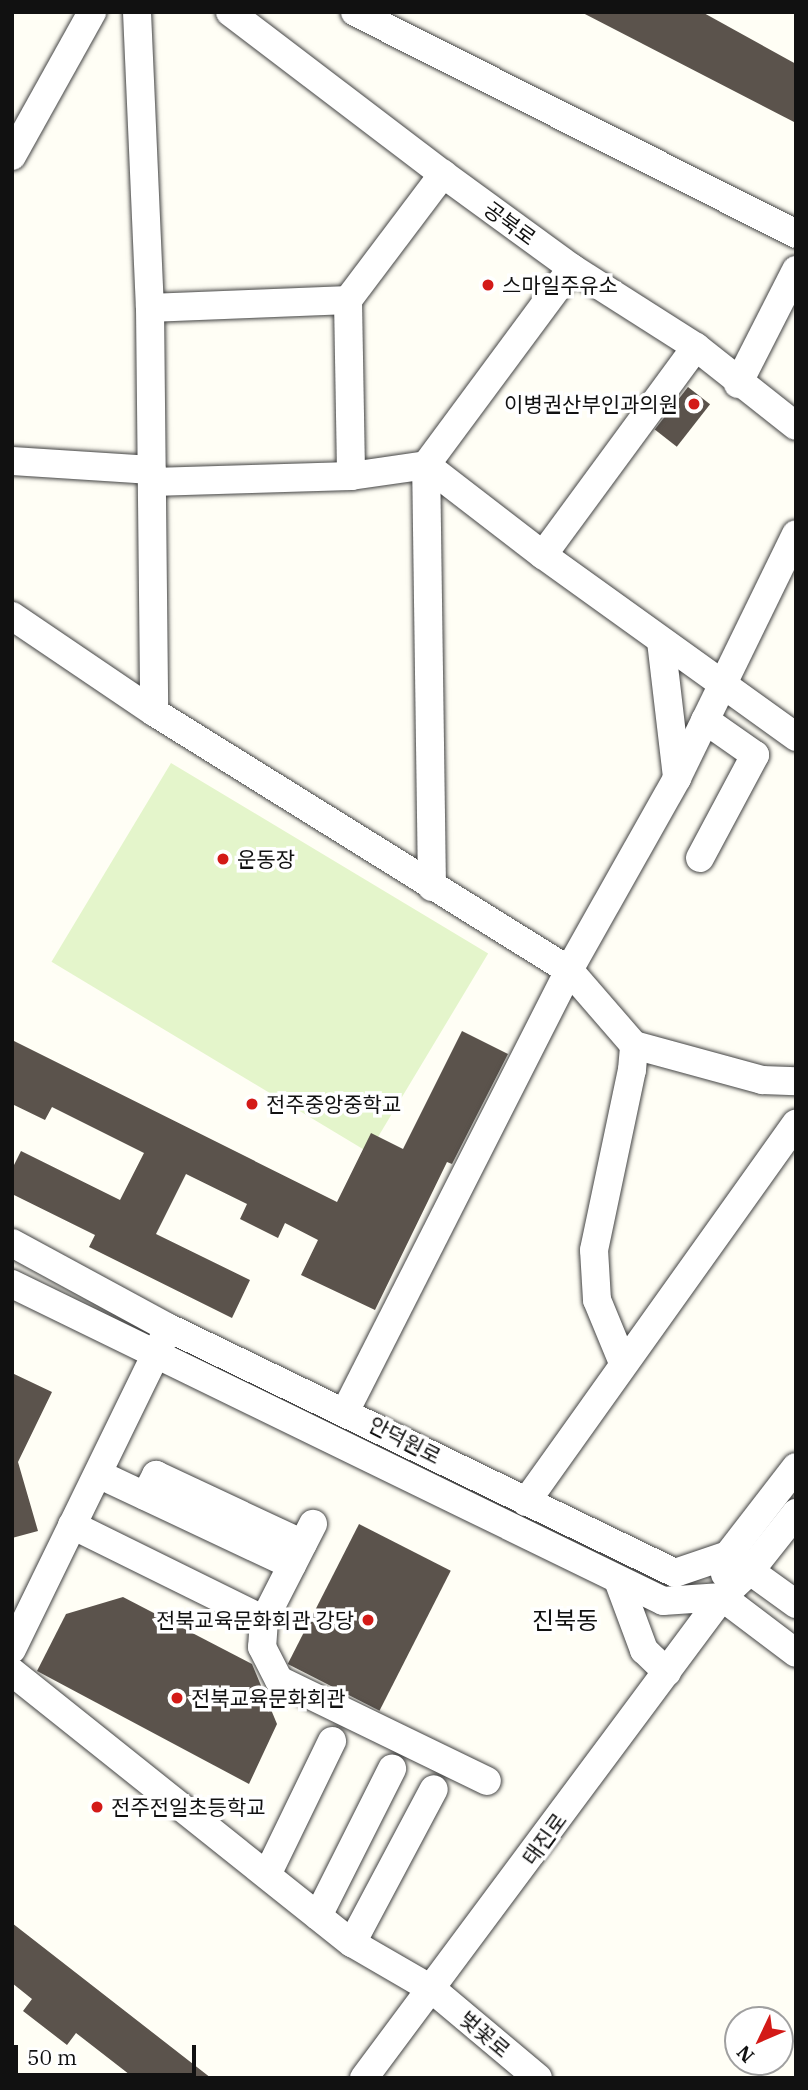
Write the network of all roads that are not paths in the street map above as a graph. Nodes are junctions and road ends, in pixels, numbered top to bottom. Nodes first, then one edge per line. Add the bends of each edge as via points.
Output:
1 (92, 12) edge
2 (136, 12) edge
3 (230, 12) edge
4 (355, 12) edge
5 (12, 156) edge
6 (443, 174) junction
7 (796, 234) edge
8 (572, 268) junction
9 (796, 270) edge
10 (348, 300) junction
11 (150, 308) junction
12 (695, 347) junction
13 (738, 384) junction
14 (796, 426) edge
15 (12, 461) edge
16 (426, 464) junction
17 (152, 476) junction
18 (351, 476) junction
19 (796, 534) edge
20 (543, 555) junction
21 (12, 616) edge
22 (661, 641) junction
23 (723, 685) junction
24 (154, 712) junction
25 (705, 720) junction
26 (796, 737) edge
27 (677, 778) junction
28 (700, 858) dead end
29 (432, 887) junction
30 (569, 970) junction
31 (634, 1045) junction
32 (796, 1082) edge
33 (796, 1124) edge
34 (12, 1243) edge
35 (12, 1284) edge
36 (167, 1327) junction
37 (157, 1356) junction
38 (623, 1363) junction
39 (346, 1410) junction
40 (796, 1467) edge
41 (111, 1480) dead end
42 (526, 1502) junction
43 (796, 1513) edge
44 (72, 1525) junction
45 (728, 1555) junction
46 (750, 1571) junction
47 (618, 1580) junction
48 (722, 1597) junction
49 (796, 1604) edge
50 (264, 1620) junction
51 (12, 1649) edge
52 (796, 1653) edge
53 (667, 1671) junction
54 (12, 1672) edge
55 (332, 1741) dead end
56 (392, 1769) dead end
57 (486, 1781) dead end
58 (434, 1789) dead end
59 (267, 1875) junction
60 (318, 1916) junction
61 (352, 1943) junction
62 (433, 1990) junction
63 (364, 2078) edge
64 (538, 2078) edge

1 - 5 street
2 - 11 street
3 - 6 street, 공북로
4 - 7 street
6 - 8 street, 공북로
6 - 10 street
8 - 12 street, 공북로
8 - 16 street
9 - 13 street
10 - 11 street
10 - 18 street
11 - 17 street
12 - 13 street, 공북로
12 - 20 street
13 - 14 street, 공북로
15 - 17 street
16 - 18 street
16 - 20 street
16 - 29 street
17 - 18 street
17 - 24 street
19 - 23 street
20 - 22 street
21 - 24 street
22 - 23 street
22 - 27 street
23 - 25 street
23 - 26 street
24 - 29 street
25 - 27 street
25 - 28 street via 755,755
27 - 30 street
29 - 30 street
30 - 31 street
30 - 39 street
31 - 32 street via 762,1080
31 - 38 street via 594,1250 597,1300
33 - 38 street
34 - 36 street, 안덕원로
35 - 37 street, 안덕원로
36 - 37 street
36 - 39 street, 안덕원로
37 - 44 street
37 - 47 street, 안덕원로
38 - 42 street
39 - 42 street, 안덕원로
40 - 45 street, 태진로
41 - 50 street via 145,1496 156,1475 303,1544
42 - 45 street, 안덕원로 via 675,1573
43 - 46 street, 태진로
44 - 50 street
44 - 51 street
45 - 46 street
45 - 48 street, 태진로
46 - 48 street, 태진로
46 - 49 street
47 - 48 street, 안덕원로 via 663,1601
47 - 53 street via 644,1650
48 - 52 street
48 - 53 street, 태진로
50 - 57 street via 262,1647 279,1680
53 - 62 street, 태진로
54 - 59 street, 벚꽃로
55 - 59 street
56 - 60 street
58 - 61 street
59 - 60 street, 벚꽃로
60 - 61 street, 벚꽃로
61 - 62 street, 벚꽃로
62 - 63 street, 태진로
62 - 64 street, 벚꽃로

